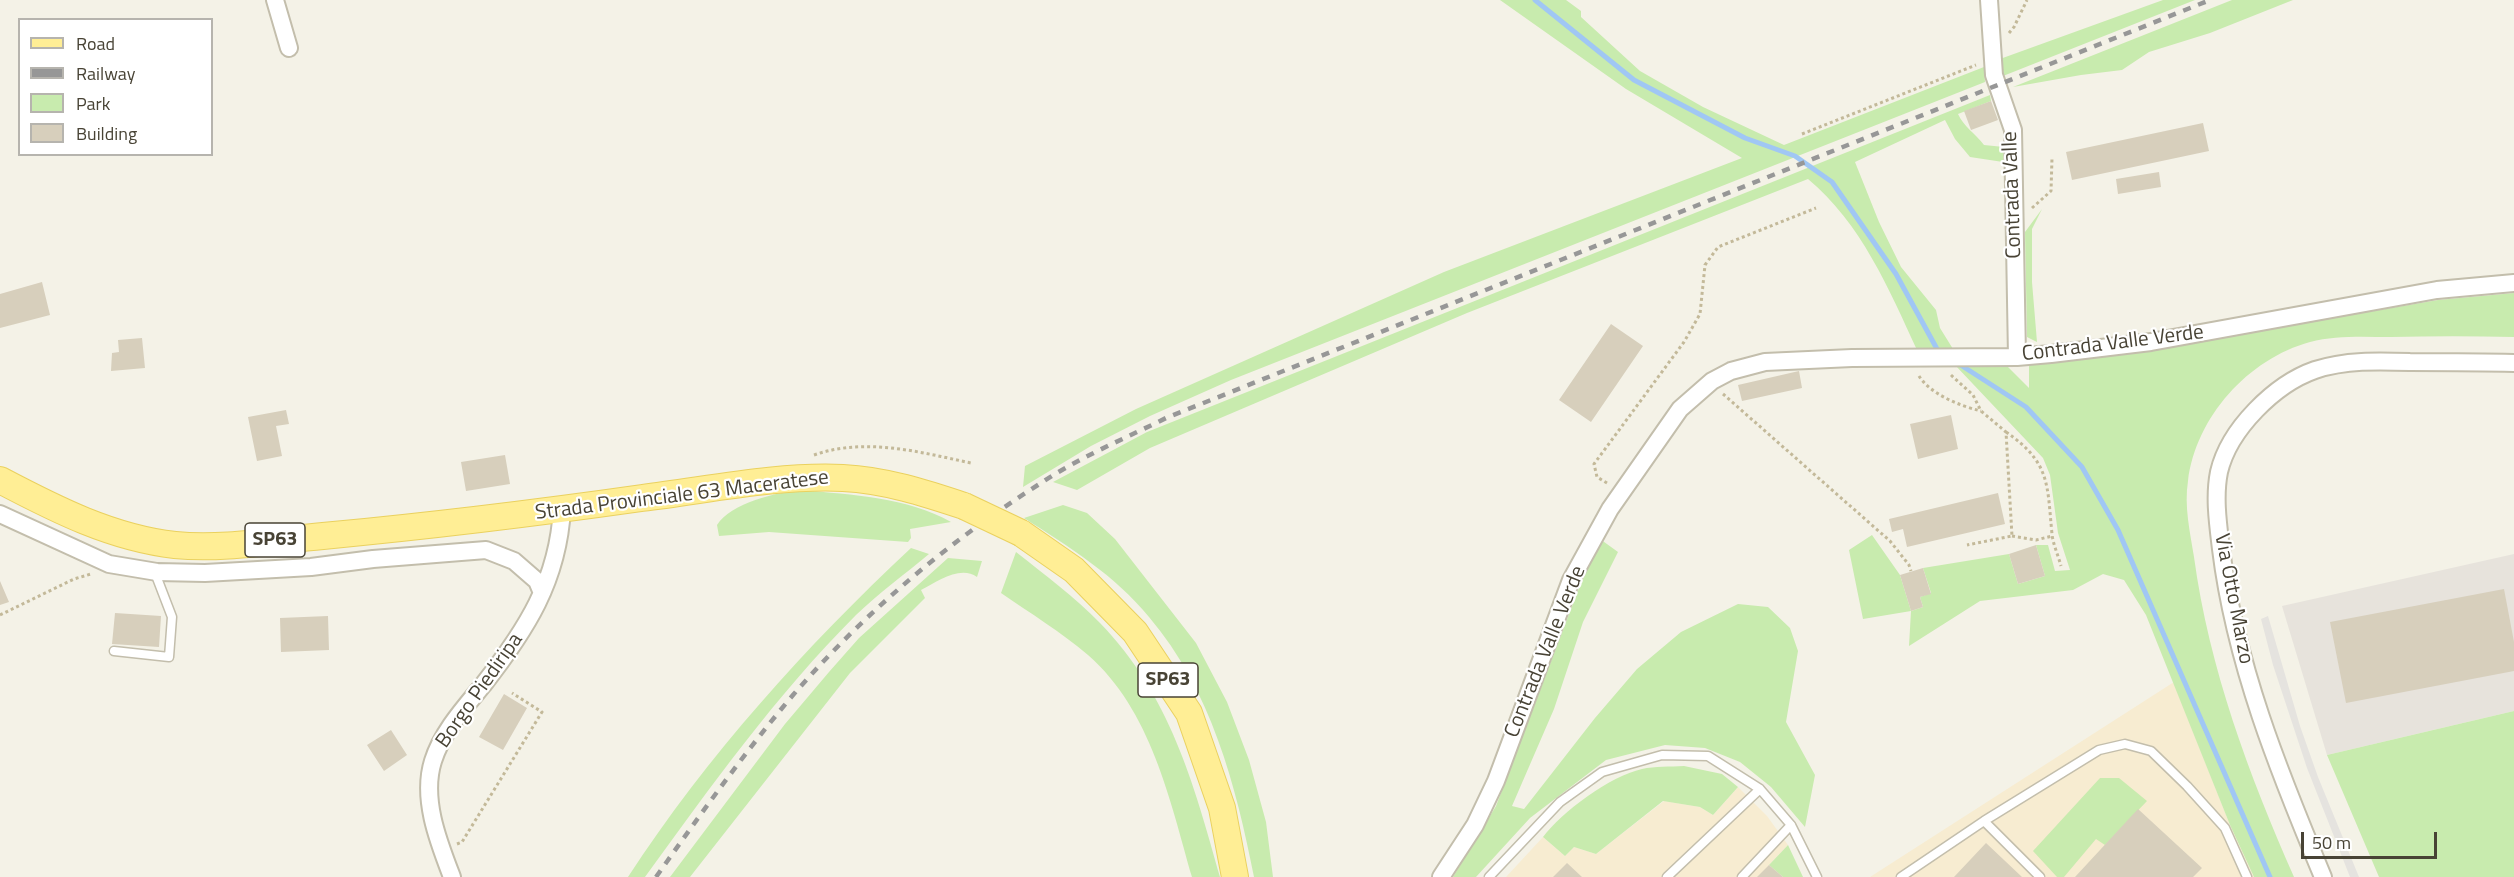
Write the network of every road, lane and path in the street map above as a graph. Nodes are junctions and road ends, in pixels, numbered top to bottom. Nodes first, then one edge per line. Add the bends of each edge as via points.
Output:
1 (275, 0) edge
2 (1989, 0) edge
3 (2027, 0) edge
4 (289, 48) dead end
5 (1991, 51) junction
6 (1802, 134) dead end
7 (2052, 158) dead end
8 (1816, 208) dead end
9 (2014, 220) junction
10 (2514, 283) edge
11 (1940, 357) junction
12 (2017, 357) junction
13 (1912, 358) junction
14 (2514, 363) edge
15 (1712, 381) junction
16 (1981, 411) junction
17 (2006, 432) junction
18 (809, 457) dead end
19 (971, 463) dead end
20 (0, 480) edge
21 (1622, 492) junction
22 (562, 509) junction
23 (0, 514) edge
24 (2012, 536) junction
25 (2052, 536) junction
26 (1967, 545) dead end
27 (109, 564) junction
28 (2061, 566) dead end
29 (1911, 571) dead end
30 (157, 572) junction
31 (542, 593) junction
32 (0, 615) edge
33 (114, 651) dead end
34 (512, 693) dead end
35 (1760, 789) junction
36 (1984, 821) junction
37 (1791, 825) junction
38 (442, 851) junction
39 (452, 877) edge
40 (1235, 877) edge
41 (1442, 877) edge
42 (1489, 877) edge
43 (1667, 877) edge
44 (1742, 877) edge
45 (1817, 877) edge
46 (1901, 877) edge
47 (2040, 877) edge
48 (2247, 877) edge
49 (2323, 877) edge

1 - 4 street
2 - 5 street, Contrada Valle
3 - 5 path via 2014,27
5 - 6 path
5 - 9 street, Contrada Valle via 1994,75 2013,130
7 - 9 path via 2051,191 2021,219
8 - 21 path via 1718,247 1706,265 1700,314 1684,342 1594,464 1597,477
9 - 12 street, Contrada Valle
10 - 12 street, Contrada Valle Verde via 2438,291 2151,342
11 - 12 street, Contrada Valle Verde
11 - 13 street, Contrada Valle Verde
11 - 16 path via 1940,365 1973,395
13 - 15 street, Contrada Valle Verde via 1765,362 1731,371
13 - 16 path via 1923,383 1964,407
14 - 49 street, Via Otto Marzo via 2358,362 2316,370 2284,384 2256,409 2233,440 2220,471 2217,515 2236,627 2272,749
15 - 21 street, Contrada Valle Verde via 1680,409
15 - 29 path via 1890,541
16 - 17 path
17 - 24 path
17 - 25 path via 2038,459 2046,482
18 - 19 path via 832,449 887,447
20 - 22 main road, Strada Provinciale 63 Maceratese / SP63 via 67,515 142,539 176,545 293,539
21 - 41 street, Contrada Valle Verde via 1571,580 1496,782
22 - 31 street, Borgo Piediripa via 554,563
22 - 40 main road, Strada Provinciale 63 Maceratese / SP63, bridge via 785,480 844,478 919,491 964,506 1021,533 1074,570 1135,632 1189,712 1222,808
23 - 27 street
24 - 25 path via 2036,540
24 - 26 path
25 - 28 path
27 - 30 street
27 - 32 path via 106,570 74,579
30 - 31 street via 311,567 486,550 514,561 537,581
30 - 33 lane via 172,617 169,657
31 - 38 street, Borgo Piediripa via 510,650 449,728 433,762 429,788
34 - 38 path via 542,712 462,842
35 - 37 lane
35 - 42 lane via 1708,756 1662,755 1602,772 1560,802
35 - 43 lane
36 - 46 lane
36 - 47 lane
36 - 48 lane via 2099,750 2125,744 2151,751 2187,786 2224,828
37 - 44 lane
37 - 45 lane
38 - 39 street, Borgo Piediripa

